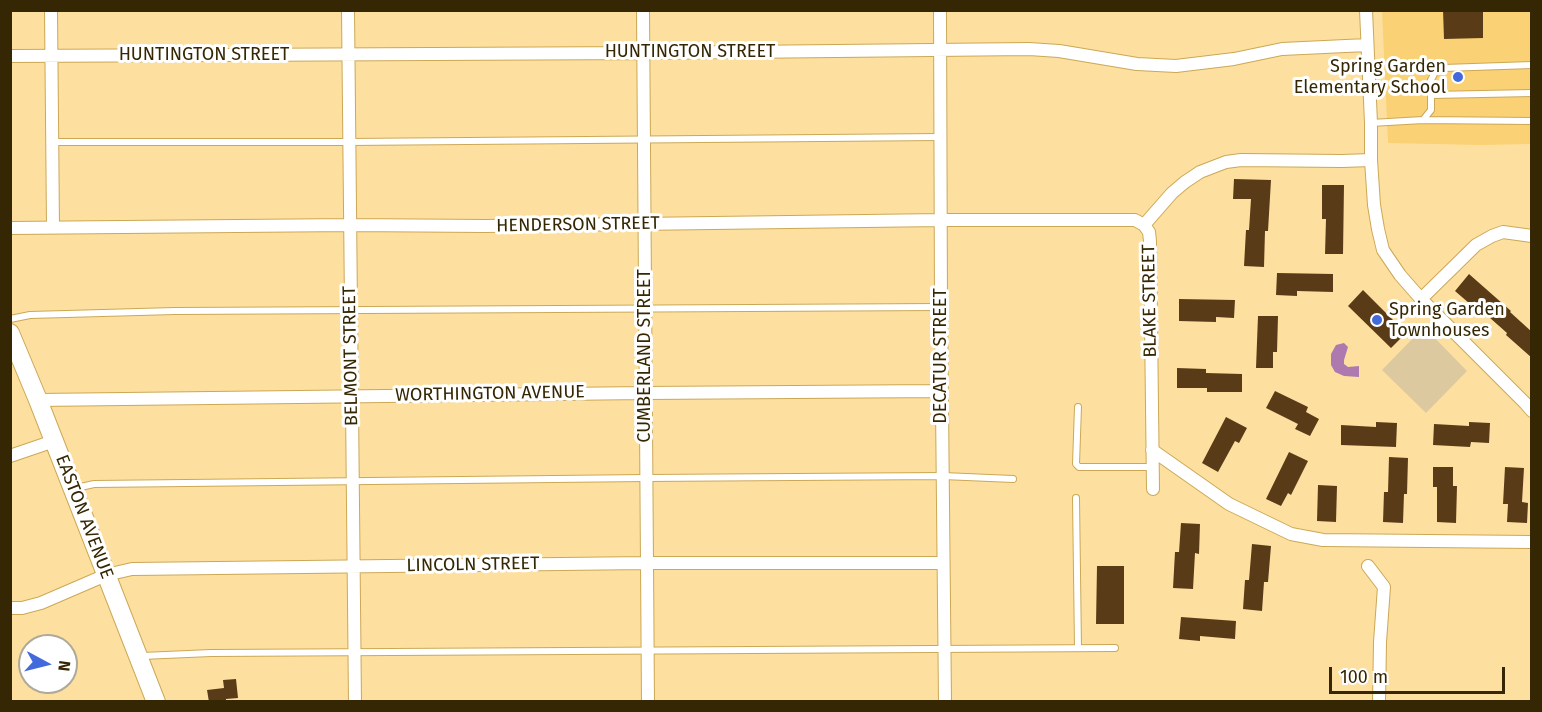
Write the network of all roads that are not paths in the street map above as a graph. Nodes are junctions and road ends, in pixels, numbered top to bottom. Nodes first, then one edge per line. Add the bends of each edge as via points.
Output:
1 (51, 10) edge
2 (348, 10) edge
3 (643, 10) edge
4 (940, 10) edge
5 (1366, 10) edge
6 (1367, 45) junction
7 (940, 50) junction
8 (643, 53) junction
9 (349, 54) junction
10 (10, 56) edge
11 (51, 56) junction
12 (1532, 65) edge
13 (1532, 93) edge
14 (1432, 94) junction
15 (1423, 120) junction
16 (1532, 121) edge
17 (1371, 123) junction
18 (941, 137) junction
19 (644, 139) junction
20 (52, 142) junction
21 (349, 142) junction
22 (1371, 160) junction
23 (941, 220) junction
24 (644, 223) junction
25 (350, 225) junction
26 (1144, 225) junction
27 (53, 227) junction
28 (10, 228) edge
29 (1532, 236) edge
30 (1422, 299) junction
31 (941, 307) junction
32 (645, 308) junction
33 (351, 310) junction
34 (10, 319) edge
35 (10, 333) edge
36 (941, 391) junction
37 (645, 393) junction
38 (352, 396) junction
39 (38, 400) junction
40 (1078, 407) dead end
41 (1532, 411) edge
42 (54, 441) junction
43 (1152, 450) junction
44 (10, 456) edge
45 (1153, 467) junction
46 (943, 476) junction
47 (646, 478) junction
48 (1013, 479) dead end
49 (352, 482) junction
50 (73, 488) junction
51 (1153, 489) dead end
52 (1076, 498) dead end
53 (1532, 542) edge
54 (647, 563) junction
55 (943, 563) junction
56 (1368, 566) dead end
57 (353, 567) junction
58 (106, 575) junction
59 (10, 608) edge
60 (944, 648) junction
61 (1078, 648) junction
62 (1115, 648) dead end
63 (648, 650) junction
64 (354, 653) junction
65 (138, 656) junction
66 (156, 702) edge
67 (355, 702) edge
68 (648, 702) edge
69 (945, 702) edge
70 (1378, 702) edge

1 - 11 street
2 - 9 street, BELMONT STREET
3 - 8 street, CUMBERLAND STREET
4 - 7 street, DECATUR STREET
5 - 6 street
6 - 7 street, HUNTINGTON STREET via 1282,50 1176,66 1059,51
6 - 17 street
7 - 8 street, HUNTINGTON STREET
7 - 18 street, DECATUR STREET
8 - 9 street, HUNTINGTON STREET
8 - 19 street, CUMBERLAND STREET
9 - 11 street, HUNTINGTON STREET
9 - 21 street, BELMONT STREET
10 - 11 street, HUNTINGTON STREET
11 - 20 street
12 - 14 lane via 1436,70 1431,80
13 - 14 lane
14 - 15 lane via 1431,110
15 - 16 lane
15 - 17 lane
17 - 22 street
18 - 19 lane
18 - 23 street, DECATUR STREET
19 - 21 lane
19 - 24 street, CUMBERLAND STREET
20 - 21 lane
20 - 27 street
21 - 25 street, BELMONT STREET
22 - 26 street, BLAKE STREET via 1226,162 1185,182
22 - 30 street via 1383,250
23 - 24 street, HENDERSON STREET
23 - 26 street, HENDERSON STREET via 1136,220
23 - 31 street, DECATUR STREET
24 - 25 street, HENDERSON STREET
24 - 32 street, CUMBERLAND STREET
25 - 27 street, HENDERSON STREET
25 - 33 street, BELMONT STREET
26 - 43 street, BLAKE STREET via 1150,241
27 - 28 street, HENDERSON STREET
29 - 30 street via 1503,232 1476,245
30 - 41 street
31 - 32 lane
31 - 36 street, DECATUR STREET
32 - 33 lane
32 - 37 street, CUMBERLAND STREET
33 - 34 lane via 63,314
33 - 38 street, BELMONT STREET
35 - 39 main road, EASTON AVENUE
36 - 37 street, WORTHINGTON AVENUE
36 - 46 street, DECATUR STREET
37 - 38 street, WORTHINGTON AVENUE
37 - 47 street, CUMBERLAND STREET
38 - 39 street, WORTHINGTON AVENUE
38 - 49 street, BELMONT STREET
39 - 42 main road, EASTON AVENUE
40 - 45 lane via 1079,467
42 - 44 street
42 - 50 main road, EASTON AVENUE
43 - 45 street, BLAKE STREET
43 - 53 street via 1229,504 1291,534 1323,540
45 - 51 street, BLAKE STREET
46 - 47 lane
46 - 48 lane
46 - 55 street, DECATUR STREET
47 - 49 lane
47 - 54 street, CUMBERLAND STREET
49 - 50 lane via 94,484
49 - 57 street, BELMONT STREET
50 - 58 main road, EASTON AVENUE
52 - 61 lane
54 - 55 street, LINCOLN STREET
54 - 57 street, LINCOLN STREET
54 - 63 street, CUMBERLAND STREET
55 - 60 street, DECATUR STREET
56 - 70 street via 1384,587
57 - 58 street, LINCOLN STREET via 132,568
57 - 64 street, BELMONT STREET
58 - 59 street, LINCOLN STREET via 41,603
58 - 65 main road, EASTON AVENUE
60 - 61 lane
60 - 63 lane
60 - 69 street, DECATUR STREET
61 - 62 lane
63 - 64 lane
63 - 68 street, CUMBERLAND STREET
64 - 65 lane
64 - 67 street, BELMONT STREET
65 - 66 main road, EASTON AVENUE

